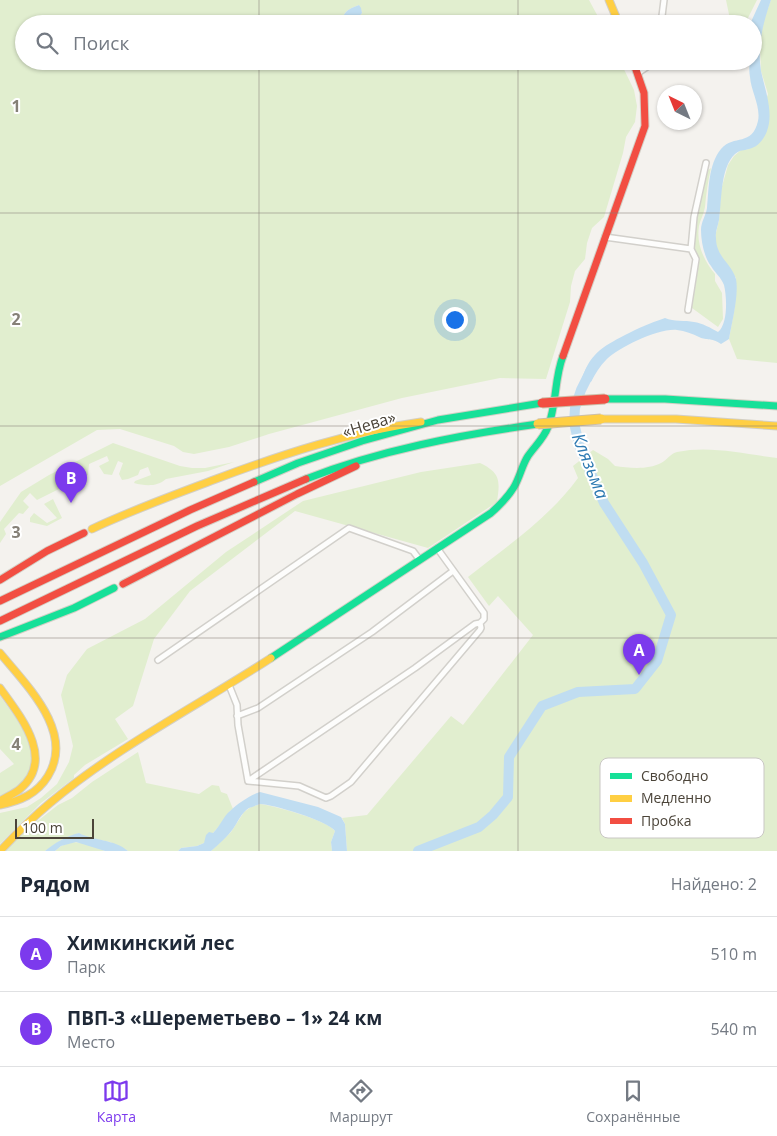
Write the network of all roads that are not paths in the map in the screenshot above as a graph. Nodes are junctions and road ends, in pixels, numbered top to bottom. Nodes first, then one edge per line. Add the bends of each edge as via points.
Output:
1 (610, 0) edge
2 (664, 0) edge
3 (616, 15) edge
4 (662, 15) edge
5 (637, 70) edge
6 (643, 70) edge
7 (638, 73) junction
8 (706, 164) dead end
9 (605, 237) junction
10 (691, 249) junction
11 (688, 310) dead end
12 (777, 406) edge
13 (438, 420) junction
14 (777, 426) edge
15 (385, 453) junction
16 (437, 548) junction
17 (419, 559) junction
18 (453, 571) junction
19 (0, 580) edge
20 (0, 601) edge
21 (0, 621) edge
22 (480, 623) junction
23 (0, 637) edge
24 (0, 653) edge
25 (158, 660) dead end
26 (229, 685) junction
27 (0, 688) edge
28 (237, 716) junction
29 (248, 781) junction
30 (0, 801) edge
31 (0, 805) edge
32 (0, 851) edge

1 - 3 main road
2 - 4 street
5 - 7 main road
6 - 7 street
7 - 9 main road via 647,106 645,126
8 - 10 street via 694,217
9 - 10 street
9 - 16 main road via 559,366 555,399 543,437 527,457 504,501
10 - 11 street via 696,259
12 - 13 main road, «Нева», bridge via 605,399 542,403
13 - 19 main road via 379,428 289,452 128,512 47,551
13 - 20 main road, «Нева» via 362,440 298,463
14 - 15 main road, «Нева», bridge via 676,419 601,419 490,431
15 - 21 main road, «Нева» via 308,478 248,503
15 - 23 main road via 308,487 167,563 74,608
16 - 17 main road
16 - 18 street
17 - 25 street via 414,551 349,528
17 - 26 main road
18 - 22 street via 484,613
18 - 28 street via 372,632 258,708
22 - 29 street
22 - 29 street via 480,630 351,782 331,796 326,798 299,786
24 - 31 main road via 48,717 57,744 51,773 40,788 18,801
26 - 28 street via 237,705
26 - 32 main road via 116,756 51,802
27 - 30 main road via 30,731 37,760 30,779 23,787
28 - 29 street

